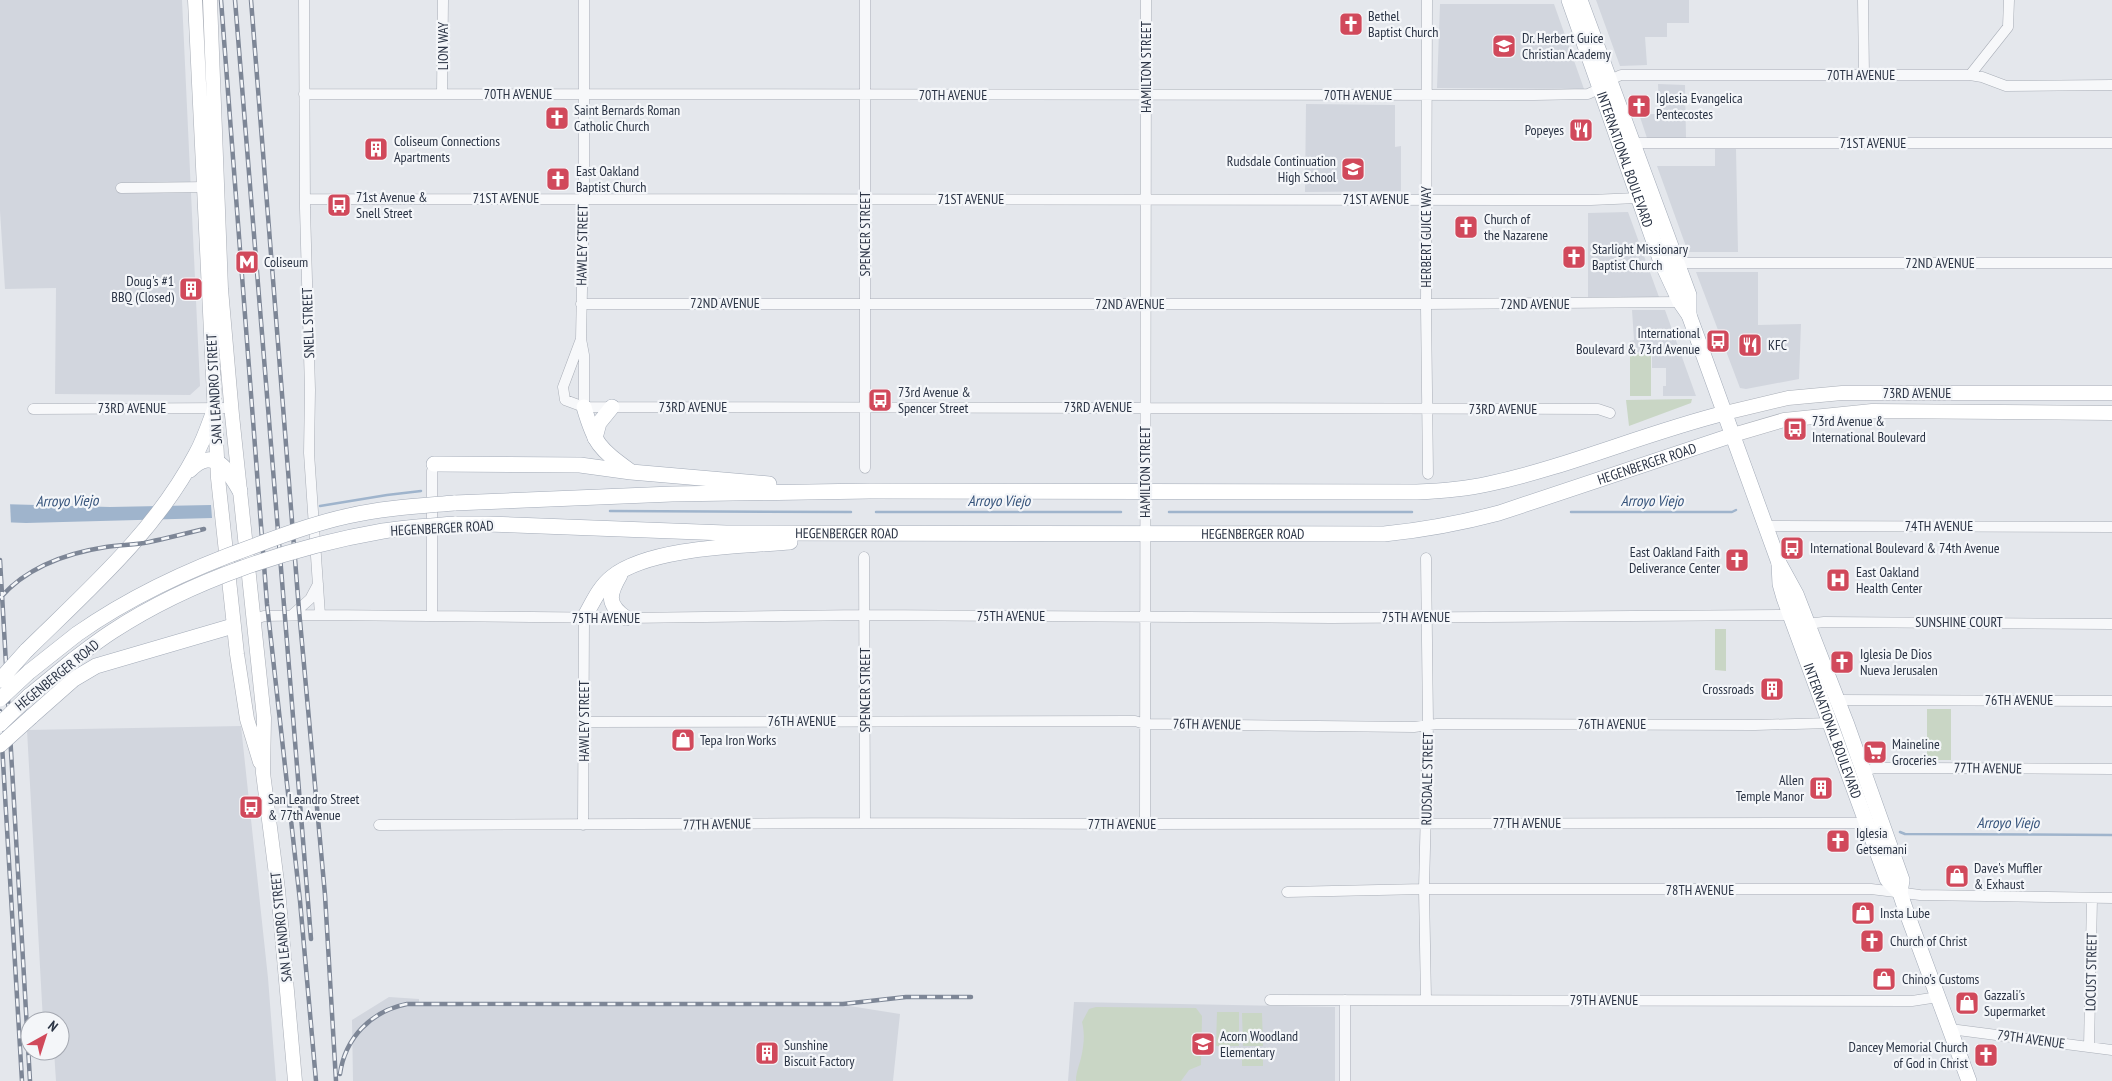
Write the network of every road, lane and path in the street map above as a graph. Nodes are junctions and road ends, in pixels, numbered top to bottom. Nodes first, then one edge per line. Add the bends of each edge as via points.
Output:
1 (195, 0) edge
2 (210, 0) edge
3 (304, 0) edge
4 (443, 0) edge
5 (584, 0) edge
6 (865, 0) edge
7 (1146, 0) edge
8 (1426, 0) edge
9 (1569, 0) edge
10 (1580, 0) edge
11 (1863, 0) edge
12 (2009, 0) edge
13 (1864, 75) junction
14 (1970, 75) junction
15 (1605, 84) junction
16 (2112, 86) edge
17 (442, 93) junction
18 (304, 94) junction
19 (584, 94) junction
20 (864, 94) junction
21 (1146, 95) junction
22 (1426, 95) junction
23 (2112, 143) edge
24 (1633, 144) junction
25 (204, 187) junction
26 (218, 187) junction
27 (122, 188) dead end
28 (1637, 198) junction
29 (305, 199) junction
30 (583, 199) junction
31 (864, 199) junction
32 (1146, 199) junction
33 (1427, 199) junction
34 (1678, 263) junction
35 (2112, 263) edge
36 (1680, 302) junction
37 (581, 304) junction
38 (865, 304) junction
39 (1145, 304) junction
40 (1426, 304) junction
41 (1689, 315) junction
42 (581, 340) junction
43 (2112, 393) edge
44 (584, 407) junction
45 (612, 407) junction
46 (1145, 407) junction
47 (215, 408) junction
48 (231, 408) junction
49 (864, 408) junction
50 (33, 409) dead end
51 (1426, 409) junction
52 (2112, 412) edge
53 (1610, 413) dead end
54 (1725, 413) junction
55 (1733, 434) junction
56 (595, 438) junction
57 (217, 461) junction
58 (434, 464) joint
59 (865, 468) dead end
60 (631, 472) junction
61 (1428, 474) dead end
62 (182, 478) junction
63 (240, 490) junction
64 (865, 491) junction
65 (1145, 491) junction
66 (1766, 526) junction
67 (2112, 527) edge
68 (865, 533) junction
69 (1146, 533) junction
70 (864, 557) dead end
71 (1426, 558) dead end
72 (1779, 563) junction
73 (624, 568) junction
74 (318, 583) junction
75 (292, 615) junction
76 (320, 615) junction
77 (865, 615) junction
78 (1791, 615) junction
79 (432, 616) junction
80 (1145, 616) junction
81 (1427, 617) junction
82 (584, 618) junction
83 (626, 618) junction
84 (253, 620) junction
85 (1806, 624) junction
86 (2112, 624) edge
87 (233, 626) junction
88 (0, 680) edge
89 (0, 699) edge
90 (1837, 700) junction
91 (2112, 701) edge
92 (864, 721) junction
93 (584, 722) junction
94 (1830, 722) junction
95 (0, 724) edge
96 (1145, 724) junction
97 (1428, 724) junction
98 (0, 746) edge
99 (2112, 770) edge
100 (1864, 771) junction
101 (264, 773) junction
102 (865, 822) junction
103 (1425, 823) junction
104 (1866, 823) junction
105 (1145, 824) junction
106 (379, 825) dead end
107 (583, 825) junction
108 (1424, 889) junction
109 (1287, 892) dead end
110 (1900, 893) junction
111 (2092, 898) junction
112 (2112, 898) edge
113 (1938, 997) junction
114 (1270, 1000) dead end
115 (1345, 1000) junction
116 (1426, 1000) junction
117 (1950, 1029) junction
118 (2089, 1046) junction
119 (2112, 1050) edge
120 (295, 1081) edge
121 (1345, 1081) edge
122 (1968, 1081) edge

1 - 25 main road, SAN LEANDRO STREET
2 - 26 main road, SAN LEANDRO STREET
3 - 18 street, SNELL STREET
4 - 17 street, LION WAY
5 - 19 street, HAWLEY STREET
6 - 20 street, SPENCER STREET
7 - 21 street, HAMILTON STREET
8 - 22 street, HERBERT GUICE WAY
9 - 15 main road, INTERNATIONAL BOULEVARD
10 - 15 main road, INTERNATIONAL BOULEVARD
11 - 13 street
12 - 14 street via 2008,27
13 - 14 street, 70TH AVENUE
13 - 15 street, 70TH AVENUE via 1621,75
14 - 16 street, 70TH AVENUE via 2006,86
15 - 22 street, 70TH AVENUE via 1583,95
15 - 24 main road, INTERNATIONAL BOULEVARD
15 - 28 main road, INTERNATIONAL BOULEVARD
17 - 18 street, 70TH AVENUE
17 - 19 street, 70TH AVENUE
18 - 29 street, SNELL STREET
19 - 20 street, 70TH AVENUE
19 - 30 street, HAWLEY STREET
20 - 21 street, 70TH AVENUE
20 - 31 street, SPENCER STREET
21 - 22 street, 70TH AVENUE
21 - 32 street, HAMILTON STREET
22 - 33 street, HERBERT GUICE WAY
23 - 24 street, 71ST AVENUE
24 - 34 main road, INTERNATIONAL BOULEVARD
25 - 26 street
25 - 27 street
25 - 47 main road, SAN LEANDRO STREET
26 - 48 main road, SAN LEANDRO STREET via 221,289
28 - 33 street, 71ST AVENUE
28 - 36 main road, INTERNATIONAL BOULEVARD
29 - 30 street, 71ST AVENUE
29 - 74 street, SNELL STREET via 310,478
30 - 31 street, 71ST AVENUE
30 - 37 street, HAWLEY STREET
31 - 32 street, 71ST AVENUE
31 - 38 street, SPENCER STREET
32 - 33 street, 71ST AVENUE
32 - 39 street, HAMILTON STREET
33 - 40 street, HERBERT GUICE WAY
34 - 35 street, 72ND AVENUE
34 - 41 main road, INTERNATIONAL BOULEVARD via 1689,295
36 - 40 street, 72ND AVENUE
36 - 41 main road, INTERNATIONAL BOULEVARD
37 - 38 street, 72ND AVENUE
37 - 42 street, HAWLEY STREET
38 - 39 street, 72ND AVENUE
38 - 49 street, SPENCER STREET
39 - 40 street, 72ND AVENUE
39 - 46 street, HAMILTON STREET
40 - 51 street, HERBERT GUICE WAY
41 - 54 main road, INTERNATIONAL BOULEVARD
42 - 44 street, HAWLEY STREET
42 - 44 street, HAWLEY STREET via 563,394 566,400
43 - 54 main road, 73RD AVENUE via 1842,393 1788,398
44 - 45 street, 73RD AVENUE
44 - 56 main road
45 - 49 street, 73RD AVENUE
45 - 56 main road via 599,423
46 - 49 street, 73RD AVENUE
46 - 51 street, 73RD AVENUE
46 - 65 street, HAMILTON STREET
47 - 48 street, 73RD AVENUE
47 - 50 street, 73RD AVENUE
47 - 57 main road, SAN LEANDRO STREET
47 - 62 main road via 199,448
48 - 63 main road, SAN LEANDRO STREET
49 - 59 street, SPENCER STREET
51 - 53 street, 73RD AVENUE via 1598,409
51 - 61 street, HERBERT GUICE WAY
52 - 55 main road, 73RD AVENUE via 1872,411 1784,420
54 - 55 main road, INTERNATIONAL BOULEVARD
54 - 65 main road, HEGENBERGER ROAD via 1525,475 1454,490
55 - 66 main road, INTERNATIONAL BOULEVARD
55 - 69 main road, HEGENBERGER ROAD via 1499,512 1421,530 1384,534
56 - 60 main road via 602,450
57 - 62 main road via 201,461
57 - 63 main road
57 - 87 main road, SAN LEANDRO STREET
58 - 60 main road via 580,465
58 - 79 street
60 - 64 main road
62 - 88 main road, bridge via 166,503 124,553
63 - 84 main road, SAN LEANDRO STREET
64 - 65 main road, HEGENBERGER ROAD
64 - 89 main road, HEGENBERGER ROAD, bridge via 672,494 454,503 349,516 284,534 216,560 124,603 77,634
65 - 69 street, HAMILTON STREET
66 - 67 street, 74TH AVENUE
66 - 72 main road, INTERNATIONAL BOULEVARD
68 - 69 main road, HEGENBERGER ROAD
68 - 73 main road via 669,554
68 - 95 main road, HEGENBERGER ROAD, bridge via 726,534 454,524 351,537 258,563 151,609 112,631 73,660
69 - 80 street, HAMILTON STREET
70 - 77 street, SPENCER STREET
71 - 81 street, RUDSDALE STREET
72 - 78 main road, INTERNATIONAL BOULEVARD via 1780,584
72 - 85 main road, INTERNATIONAL BOULEVARD via 1789,579
73 - 82 main road via 600,590
73 - 83 main road via 610,591 614,607
74 - 75 street via 310,599
74 - 76 street, SNELL STREET
75 - 76 street, 75TH AVENUE
75 - 84 street, 75TH AVENUE via 264,616
76 - 79 street, 75TH AVENUE
77 - 80 street, 75TH AVENUE
77 - 83 street, 75TH AVENUE
77 - 92 street, SPENCER STREET
78 - 81 street, 75TH AVENUE
78 - 94 main road, INTERNATIONAL BOULEVARD
79 - 82 street, 75TH AVENUE
80 - 81 street, 75TH AVENUE
80 - 96 street, HAMILTON STREET
81 - 97 street, RUDSDALE STREET
82 - 83 street, 75TH AVENUE
82 - 93 street, HAWLEY STREET
84 - 87 main road, 75TH AVENUE
84 - 101 main road, SAN LEANDRO STREET via 264,718
85 - 86 street, SUNSHINE COURT
85 - 90 main road, INTERNATIONAL BOULEVARD
87 - 98 main road, bridge via 96,666 74,679
87 - 101 main road, SAN LEANDRO STREET via 247,719
90 - 91 street, 76TH AVENUE
90 - 100 main road, INTERNATIONAL BOULEVARD
92 - 93 street, 76TH AVENUE
92 - 96 street, 76TH AVENUE via 1137,721
92 - 102 street, SPENCER STREET
93 - 107 street, HAWLEY STREET
94 - 97 street, 76TH AVENUE via 1755,725
94 - 104 main road, INTERNATIONAL BOULEVARD
96 - 97 street, 76TH AVENUE
96 - 105 street, HAMILTON STREET
97 - 103 street, RUDSDALE STREET
99 - 100 street, 77TH AVENUE via 1875,768
100 - 110 main road, INTERNATIONAL BOULEVARD via 1902,880
101 - 120 main road, SAN LEANDRO STREET
102 - 105 street, 77TH AVENUE
102 - 107 street, 77TH AVENUE
103 - 104 street, 77TH AVENUE
103 - 105 street, 77TH AVENUE
103 - 108 street, RUDSDALE STREET
104 - 110 main road, INTERNATIONAL BOULEVARD via 1887,879
106 - 107 street, 77TH AVENUE
108 - 109 street, 78TH AVENUE
108 - 110 street, 78TH AVENUE via 1863,889
108 - 116 street, RUDSDALE STREET
110 - 111 street, 78TH AVENUE
110 - 113 main road, INTERNATIONAL BOULEVARD
111 - 112 street, 78TH AVENUE
111 - 118 street, LOCUST STREET
113 - 116 street, 79TH AVENUE via 1912,1001
113 - 117 main road, INTERNATIONAL BOULEVARD
114 - 115 street, 79TH AVENUE
115 - 116 street, 79TH AVENUE
115 - 121 street
117 - 118 street, 79TH AVENUE
117 - 122 main road, INTERNATIONAL BOULEVARD
118 - 119 street, 79TH AVENUE

